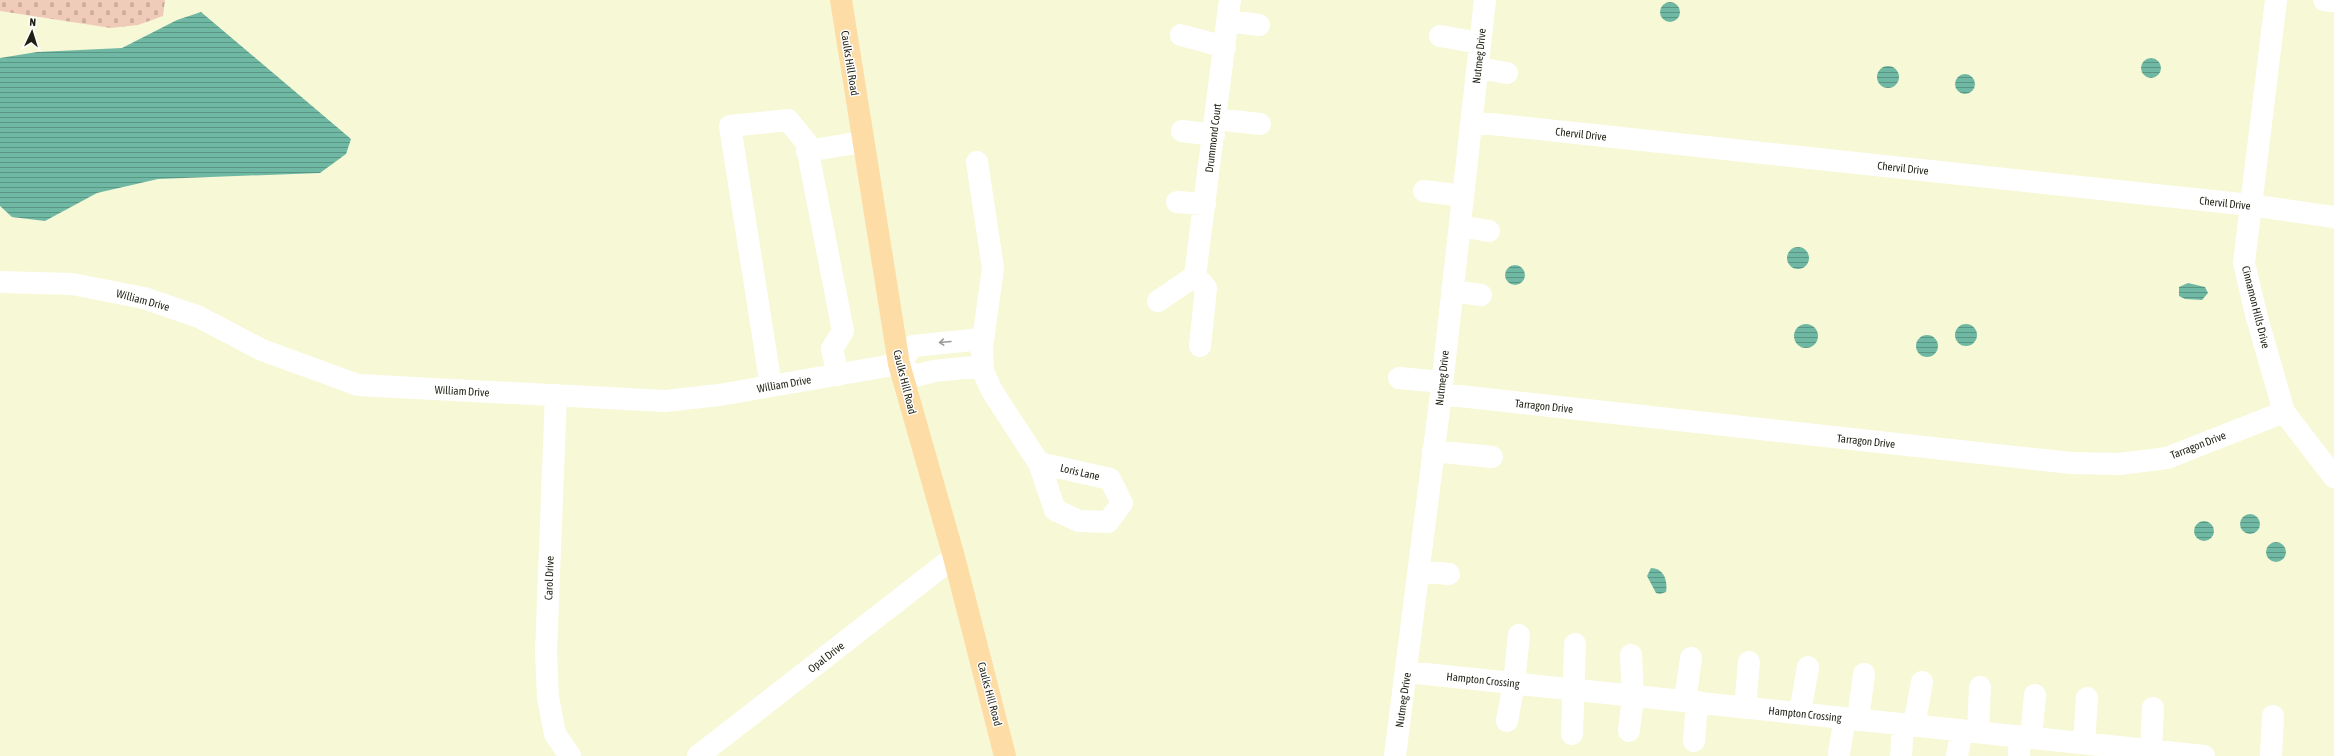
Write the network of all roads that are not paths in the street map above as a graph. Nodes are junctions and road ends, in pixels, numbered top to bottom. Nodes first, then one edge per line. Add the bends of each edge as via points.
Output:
1 (841, 0) edge
2 (1485, 0) edge
3 (2276, 0) edge
4 (2324, 0) edge
5 (2334, 1) edge
6 (1229, 10) edge
7 (1259, 25) dead end
8 (1181, 35) dead end
9 (1440, 36) dead end
10 (1480, 43) junction
11 (1225, 47) junction
12 (1478, 68) junction
13 (1507, 73) dead end
14 (1472, 122) junction
15 (1260, 124) dead end
16 (1215, 127) junction
17 (1182, 131) dead end
18 (862, 142) junction
19 (807, 151) junction
20 (977, 162) dead end
21 (1424, 191) dead end
22 (1463, 196) junction
23 (1177, 202) dead end
24 (1205, 204) junction
25 (2250, 205) junction
26 (2334, 217) edge
27 (1460, 226) junction
28 (1489, 231) dead end
29 (1195, 276) junction
30 (0, 282) edge
31 (1452, 291) junction
32 (1481, 295) dead end
33 (1158, 301) dead end
34 (983, 339) junction
35 (1200, 346) dead end
36 (899, 364) junction
37 (983, 366) junction
38 (838, 375) junction
39 (1399, 378) dead end
40 (771, 386) junction
41 (1441, 388) junction
42 (556, 395) junction
43 (2284, 412) junction
44 (1433, 450) junction
45 (1492, 457) dead end
46 (1039, 463) dead end
47 (2334, 477) edge
48 (954, 557) junction
49 (1419, 571) junction
50 (1450, 574) dead end
51 (1519, 635) dead end
52 (1576, 644) dead end
53 (1631, 655) dead end
54 (1691, 658) dead end
55 (1749, 662) dead end
56 (1808, 668) dead end
57 (1407, 672) junction
58 (1864, 674) dead end
59 (1922, 682) dead end
60 (1514, 683) junction
61 (1980, 687) dead end
62 (1575, 690) junction
63 (2035, 694) dead end
64 (1633, 696) junction
65 (2087, 698) dead end
66 (1691, 702) junction
67 (1745, 708) junction
68 (2153, 708) dead end
69 (1800, 713) junction
70 (2272, 716) dead end
71 (1851, 719) junction
72 (1507, 721) dead end
73 (1909, 725) junction
74 (1629, 731) dead end
75 (1970, 731) junction
76 (1572, 734) dead end
77 (1694, 741) dead end
78 (2023, 743) edge
79 (2080, 747) edge
80 (2115, 752) edge
81 (1839, 753) dead end
82 (2159, 753) edge
83 (570, 756) edge
84 (698, 756) edge
85 (1005, 756) edge
86 (1395, 756) edge
87 (1900, 756) edge
88 (1957, 756) edge
89 (2204, 756) edge
90 (2271, 756) edge

1 - 18 main road, Caulks Hill Road
2 - 10 street, Nutmeg Drive
3 - 25 street, Cinnamon Hills Drive
4 - 5 street
6 - 7 street
6 - 11 street, Drummond Court
8 - 11 street
9 - 10 street
10 - 12 street, Nutmeg Drive
11 - 16 street, Drummond Court
12 - 13 street
12 - 14 street, Nutmeg Drive
14 - 22 street, Nutmeg Drive
14 - 25 street, Chervil Drive
15 - 16 street
16 - 17 street
16 - 24 street, Drummond Court
18 - 19 street
18 - 36 main road, Caulks Hill Road
19 - 38 street via 843,331 832,349
19 - 40 street via 806,142 788,120 730,126
20 - 34 street via 993,268
21 - 22 street
22 - 27 street, Nutmeg Drive
23 - 24 street
24 - 29 street, Drummond Court
25 - 26 street, Chervil Drive
25 - 43 street, Cinnamon Hills Drive via 2244,263
27 - 28 street
27 - 31 street, Nutmeg Drive
29 - 33 street
29 - 35 street via 1206,288
30 - 42 street, William Drive via 72,284 144,298 199,317 262,350 358,385
31 - 32 street
31 - 41 street, Nutmeg Drive
34 -> 36 street via 913,346
34 - 37 street
36 - 37 street via 915,376 934,371
36 - 38 street, William Drive
36 - 48 main road, Caulks Hill Road
37 - 46 street via 992,391
38 - 40 street, William Drive
39 - 41 street, Tarragon Drive
40 - 42 street, William Drive via 665,401
41 - 43 street, Tarragon Drive via 2071,463 2119,464 2167,458
41 - 44 street, Nutmeg Drive
42 - 83 street, Carol Drive via 546,652 548,697 555,734
43 - 47 street, Cinnamon Hills Drive
44 - 45 street
44 - 49 street, Nutmeg Drive
48 - 84 street, Opal Drive
48 - 85 main road, Caulks Hill Road
49 - 50 street
49 - 57 street, Nutmeg Drive
51 - 60 street
52 - 62 street
53 - 64 street
54 - 66 street
55 - 67 street
56 - 69 street
57 - 60 street, Hampton Crossing
57 - 86 street, Nutmeg Drive
58 - 71 street
59 - 73 street
60 - 62 street, Hampton Crossing
60 - 72 street
61 - 75 street
62 - 64 street, Hampton Crossing
62 - 76 street
63 - 78 street
64 - 66 street, Hampton Crossing
64 - 74 street
65 - 79 street
66 - 67 street, Hampton Crossing
66 - 77 street
67 - 69 street, Hampton Crossing
68 - 82 street
69 - 71 street, Hampton Crossing
70 - 90 street
71 - 73 street, Hampton Crossing
71 - 81 street
73 - 75 street, Hampton Crossing
73 - 87 street
75 - 78 street, Hampton Crossing
75 - 88 street
78 - 79 street, Hampton Crossing
79 - 80 street, Hampton Crossing
80 - 82 street, Hampton Crossing
82 - 89 street, Hampton Crossing

